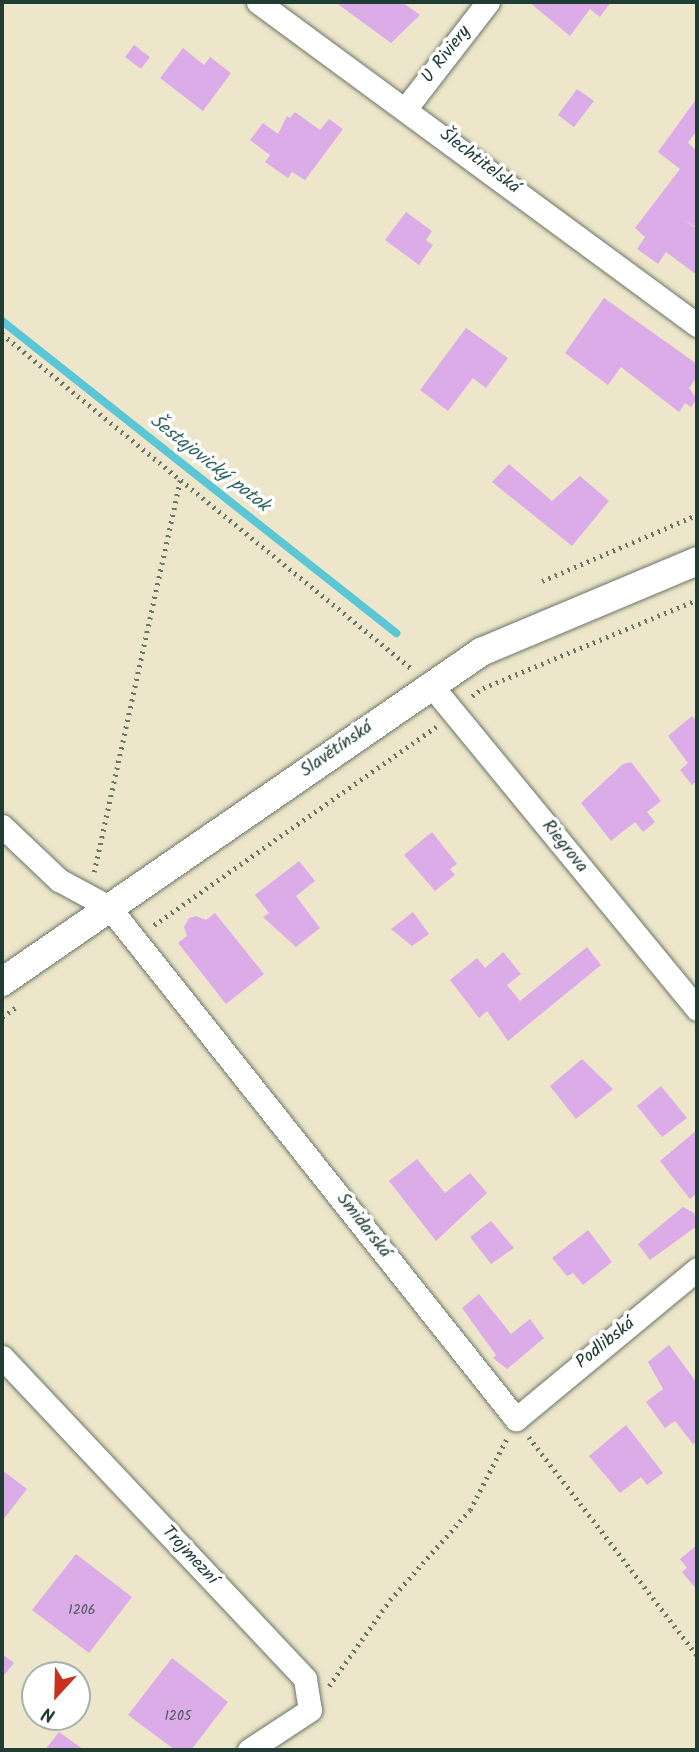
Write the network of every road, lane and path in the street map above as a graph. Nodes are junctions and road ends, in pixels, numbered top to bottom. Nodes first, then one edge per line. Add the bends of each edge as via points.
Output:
1 (258, 2) edge
2 (488, 2) edge
3 (406, 108) junction
4 (697, 325) edge
5 (2, 334) edge
6 (180, 480) junction
7 (697, 515) edge
8 (697, 561) edge
9 (542, 581) dead end
10 (697, 600) edge
11 (431, 685) junction
12 (453, 711) junction
13 (2, 826) edge
14 (99, 901) junction
15 (128, 931) junction
16 (2, 982) edge
17 (25, 1002) dead end
18 (697, 1009) edge
19 (2, 1017) edge
20 (697, 1269) edge
21 (2, 1357) edge
22 (516, 1419) junction
23 (697, 1655) edge
24 (310, 1710) junction
25 (249, 1750) edge

1 - 3 street, Šlechtitelská
2 - 3 street, U Riviery
3 - 4 street, Šlechtitelská
5 - 6 path
6 - 11 path
6 - 14 path
7 - 9 path
8 - 11 street, Slavětínská via 481,652
10 - 12 path via 483,688
11 - 12 street, Riegrova
11 - 14 street, Slavětínská
12 - 15 path via 431,732 153,925
12 - 18 street, Riegrova
13 - 14 street, Smidarská via 59,880
14 - 15 street, Smidarská
14 - 16 street, Slavětínská
15 - 22 street, Smidarská
17 - 19 path
20 - 22 street, Podlibská
21 - 24 street, Trojmezní via 305,1679
22 - 23 path
22 - 24 path via 470,1510 390,1600
24 - 25 street

